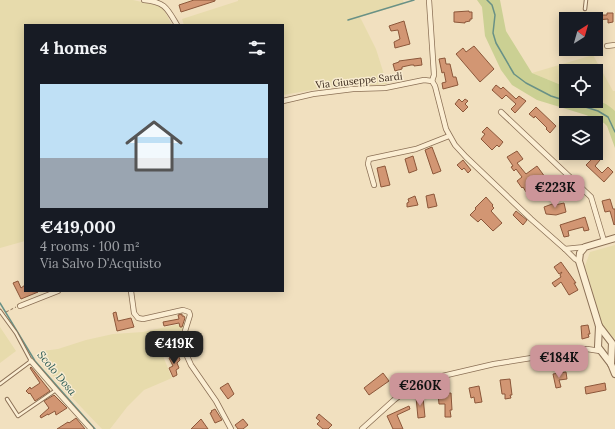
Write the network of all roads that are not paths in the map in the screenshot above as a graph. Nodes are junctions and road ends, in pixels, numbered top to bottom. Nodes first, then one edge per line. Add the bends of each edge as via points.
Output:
1 (144, 0) edge
2 (429, 0) edge
3 (586, 0) edge
4 (585, 9) dead end
5 (176, 24) edge
6 (615, 45) edge
7 (607, 46) dead end
8 (432, 81) junction
9 (284, 101) edge
10 (502, 112) dead end
11 (449, 136) junction
12 (374, 185) dead end
13 (615, 238) edge
14 (604, 241) junction
15 (585, 247) junction
16 (565, 249) junction
17 (578, 261) junction
18 (55, 292) edge
19 (131, 292) edge
20 (20, 306) dead end
21 (0, 311) edge
22 (599, 326) junction
23 (609, 339) junction
24 (598, 341) junction
25 (612, 348) junction
26 (587, 349) junction
27 (602, 351) junction
28 (31, 361) junction
29 (612, 364) junction
30 (615, 374) edge
31 (0, 384) edge
32 (56, 390) junction
33 (7, 399) dead end
34 (91, 429) edge
35 (230, 429) edge
36 (362, 429) edge

1 - 5 street via 159,2
2 - 8 street via 434,75
3 - 4 lane
6 - 7 street
8 - 9 street, Via Giuseppe Sardi via 424,80 389,88 313,94
8 - 11 street
10 - 14 street via 591,197
11 - 12 street via 416,149 369,159
11 - 16 street via 466,157
13 - 14 street
14 - 15 street
15 - 16 street
15 - 17 street
16 - 17 street
17 - 22 street
18 - 20 street
19 - 35 street via 134,314 138,318 183,310 189,312 190,319 185,331 187,356 216,401
21 - 28 lane via 16,333
22 - 23 street
22 - 24 street
23 - 24 street via 604,337
23 - 25 street
24 - 26 street
24 - 27 street via 598,347
25 - 27 street via 608,352
25 - 29 street
26 - 27 street
26 - 36 street via 494,364 422,382 394,400
27 - 29 street
28 - 31 lane
28 - 32 street
29 - 30 street
32 - 33 lane via 18,416
32 - 34 street

